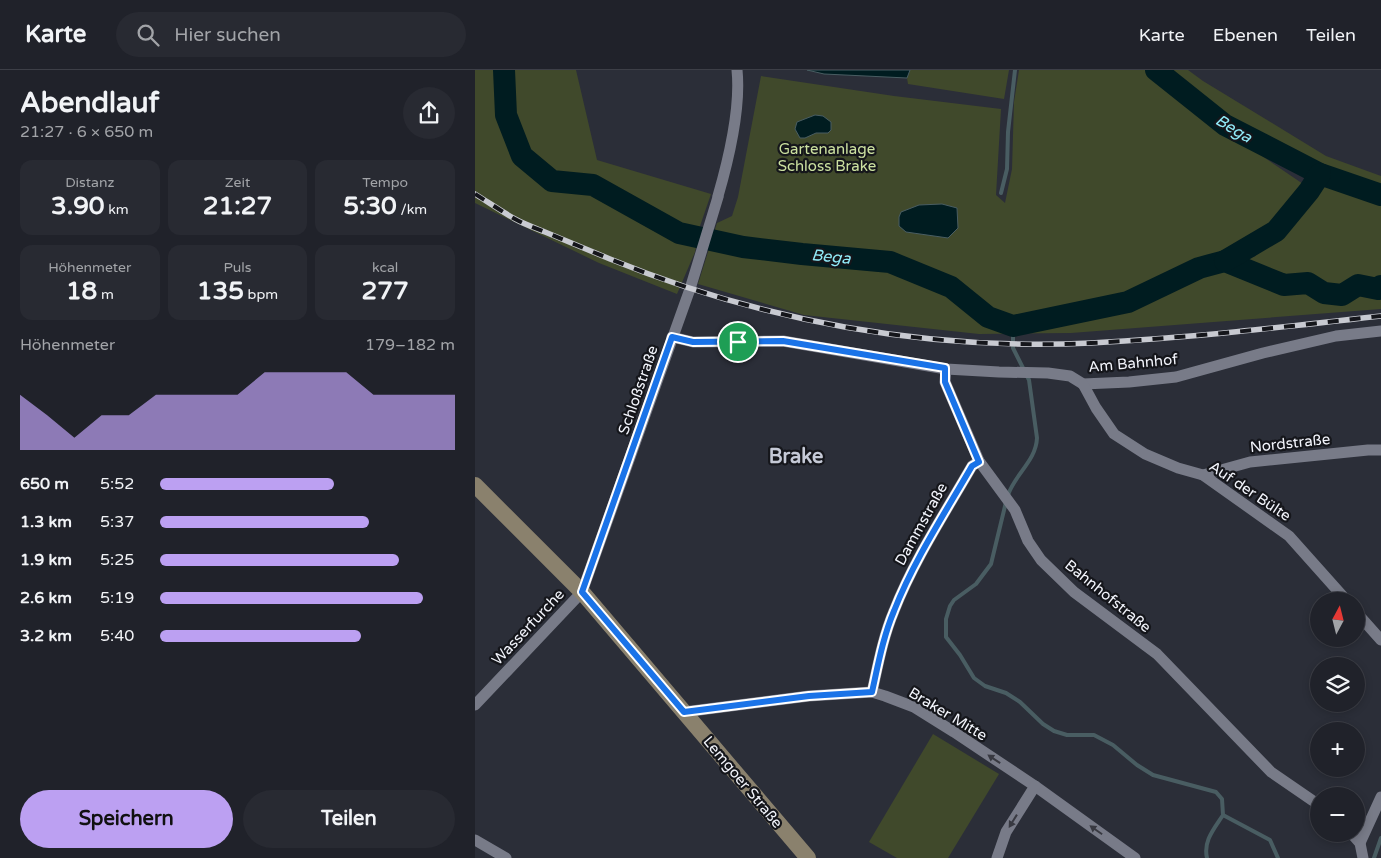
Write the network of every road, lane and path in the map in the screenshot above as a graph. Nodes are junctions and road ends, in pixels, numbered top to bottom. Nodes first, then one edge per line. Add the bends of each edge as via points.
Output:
1 (737, 70) edge
2 (1381, 331) edge
3 (672, 337) junction
4 (945, 368) junction
5 (1083, 384) junction
6 (1381, 450) edge
7 (979, 462) junction
8 (1203, 475) junction
9 (475, 485) edge
10 (582, 592) junction
11 (1339, 592) edge
12 (1365, 622) edge
13 (1381, 640) edge
14 (872, 692) junction
15 (475, 705) edge
16 (684, 712) junction
17 (1035, 786) junction
18 (1381, 798) edge
19 (1310, 799) edge
20 (475, 840) edge
21 (1360, 843) joint
22 (506, 858) edge
23 (807, 858) edge
24 (997, 858) edge
25 (1135, 858) edge
26 (1363, 858) edge

1 - 3 street, Schloßstraße via 737,104 718,197
2 - 5 street, Am Bahnhof via 1327,338 1176,377
3 - 4 street via 693,342 783,341
3 - 10 street, Schloßstraße
4 - 5 street, Am Bahnhof via 1048,373 1070,376
4 - 7 street, Bahnhofstraße via 945,382
5 - 8 street, Auf der Bülte via 1115,434 1145,454
6 - 8 street, Nordstraße via 1250,462
7 - 14 street, Dammstraße via 972,466 909,577 893,612
7 - 19 street, Bahnhofstraße via 1015,510 1028,540 1048,566 1074,592 1157,654 1271,772
8 - 11 street, Auf der Bülte via 1289,536
9 - 10 main road, Lemgoer Straße
10 - 15 street, Wasserfurche
10 - 16 main road, Lemgoer Straße
12 - 13 street
14 - 16 street, Braker Mitte via 809,696
17 -> 14 street, Braker Mitte via 914,707
16 - 23 main road, Lemgoer Straße
17 -> 24 street via 1006,832
25 -> 17 street, Braker Mitte
18 - 21 street
20 - 22 street
21 - 26 street

